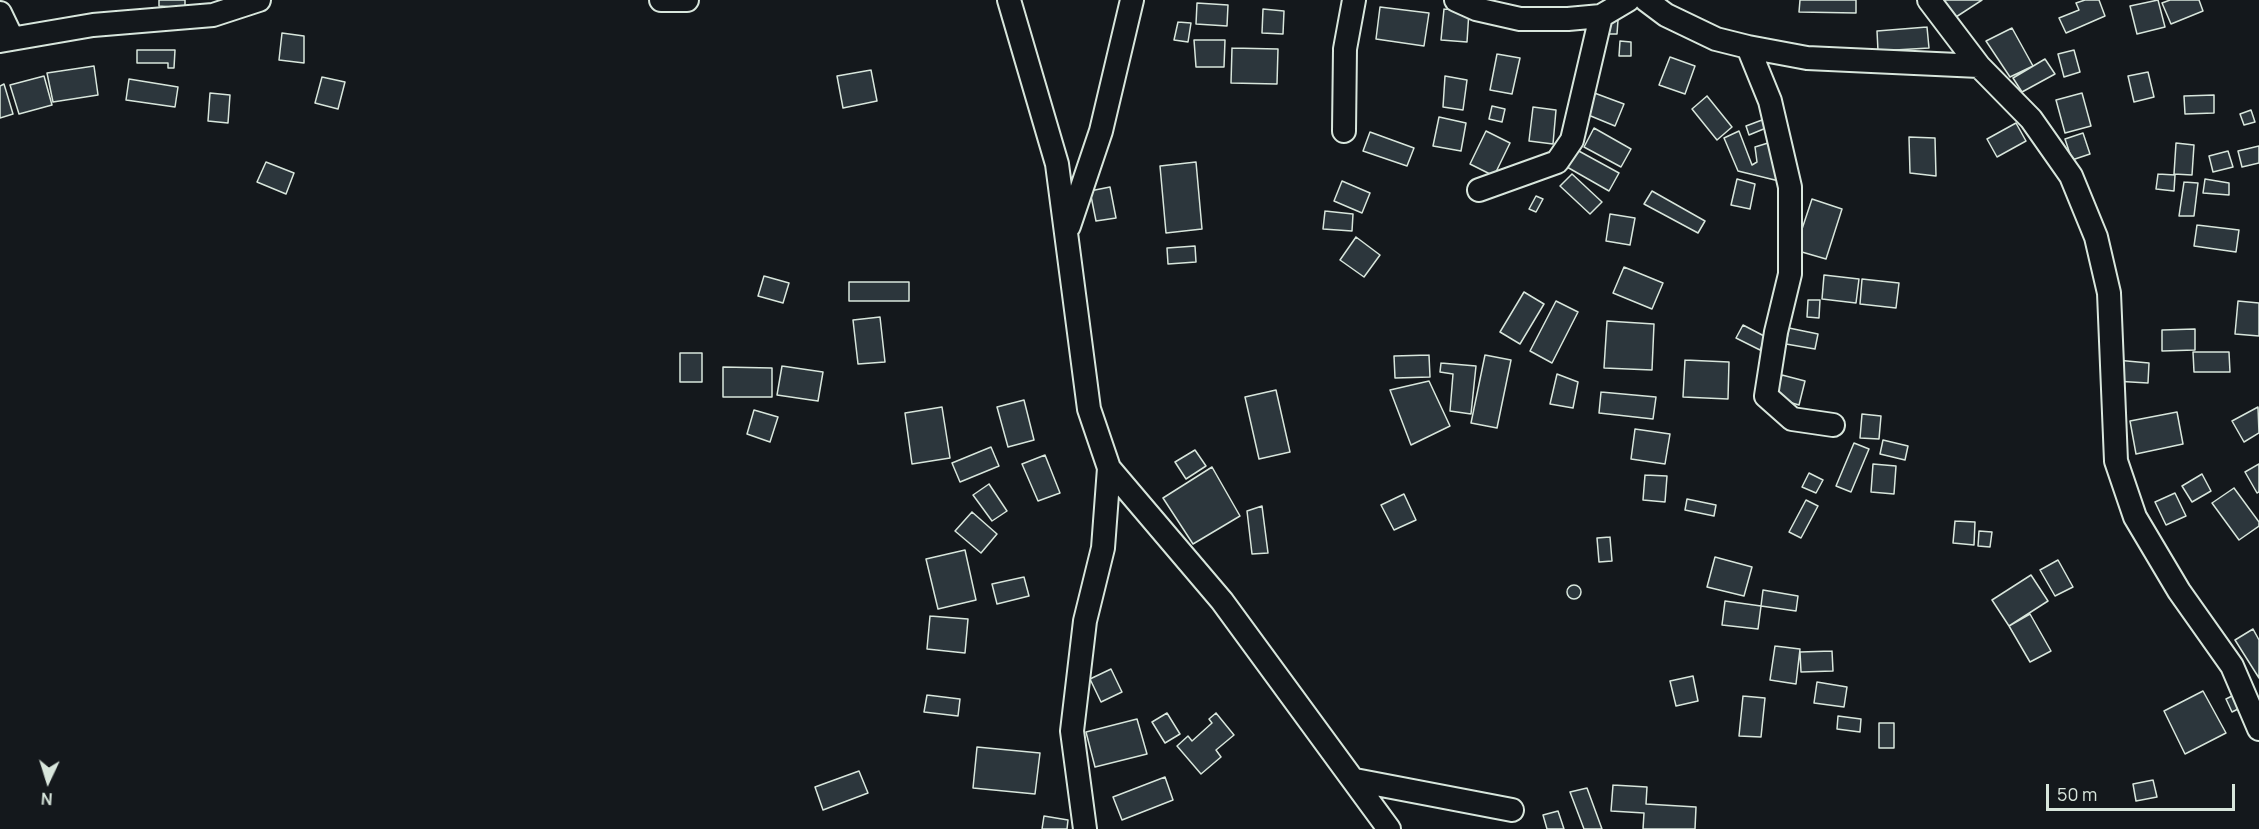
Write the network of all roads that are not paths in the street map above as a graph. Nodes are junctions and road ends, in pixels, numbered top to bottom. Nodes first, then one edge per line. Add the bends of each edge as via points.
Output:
1 (259, 0) edge
2 (662, 0) edge
3 (687, 0) edge
4 (1009, 0) edge
5 (1132, 0) edge
6 (1354, 0) edge
7 (1456, 0) edge
8 (1628, 0) edge
9 (1646, 0) edge
10 (1929, 0) edge
11 (0, 13) edge
12 (1601, 16) junction
13 (6, 39) edge
14 (1748, 46) junction
15 (1979, 66) junction
16 (1344, 131) dead end
17 (1479, 190) dead end
18 (1068, 231) junction
19 (1833, 425) dead end
20 (1109, 468) junction
21 (2259, 729) edge
22 (1354, 780) junction
23 (1512, 810) dead end
24 (1085, 829) edge
25 (1389, 829) edge

1 - 13 street via 213,15 93,25
2 - 3 street
4 - 18 street via 1057,164
5 - 18 street via 1101,131
6 - 16 street via 1345,49
7 - 12 street via 1520,19
8 - 12 street
9 - 14 street via 1666,15 1716,39
10 - 15 street
11 - 13 street
12 - 17 street via 1572,140 1557,162
14 - 15 street via 1807,58
14 - 19 street via 1770,101 1790,187 1790,274 1766,396 1792,419
15 - 21 street via 2031,119 2071,176 2096,237 2109,293 2116,461 2127,495 2135,517 2179,591 2232,666
18 - 20 street via 1089,409
20 - 22 street via 1222,601
20 - 24 street via 1104,548 1085,621 1072,731
22 - 23 street
22 - 25 street

